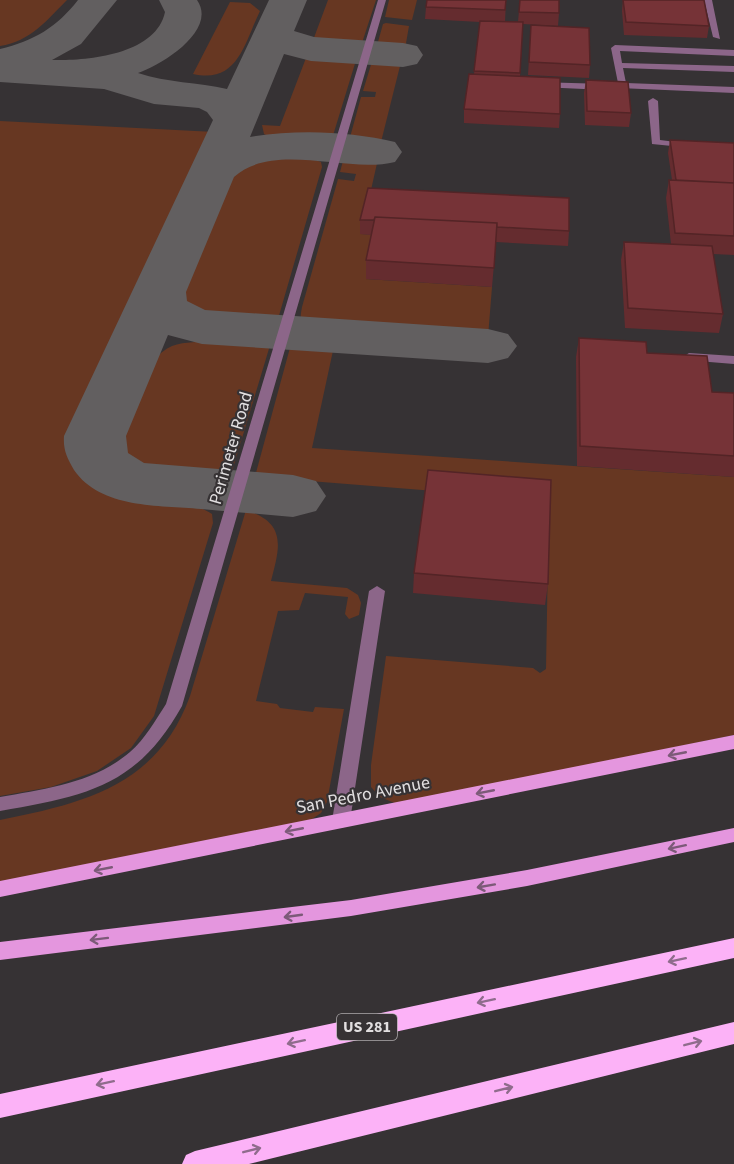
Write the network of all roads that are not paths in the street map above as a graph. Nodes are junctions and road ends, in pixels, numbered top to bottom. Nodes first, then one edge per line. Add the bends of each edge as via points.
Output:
1 (382, 0) edge
2 (708, 0) edge
3 (717, 37) dead end
4 (734, 54) edge
5 (617, 65) junction
6 (734, 69) edge
7 (540, 84) edge
8 (622, 86) junction
9 (734, 90) edge
10 (653, 101) dead end
11 (703, 147) edge
12 (679, 357) edge
13 (734, 360) edge
14 (377, 591) dead end
15 (734, 742) edge
16 (0, 804) edge
17 (341, 821) junction
18 (734, 835) edge
19 (0, 889) edge
20 (734, 948) edge
21 (0, 951) edge
22 (734, 1033) edge
23 (0, 1106) edge
24 (195, 1164) edge

1 - 16 lane, Perimeter Road via 174,706 150,742 120,769 65,792
2 - 3 lane
4 - 5 lane via 615,48
5 - 6 lane
5 - 8 lane
7 - 8 lane
8 - 9 lane
10 - 11 lane via 655,142
12 - 13 lane
14 - 17 lane
15 -> 17 main road, San Pedro Avenue
17 -> 19 main road, San Pedro Avenue
18 -> 21 main road via 527,878 351,908
20 -> 23 highway, US 281
24 -> 22 highway

